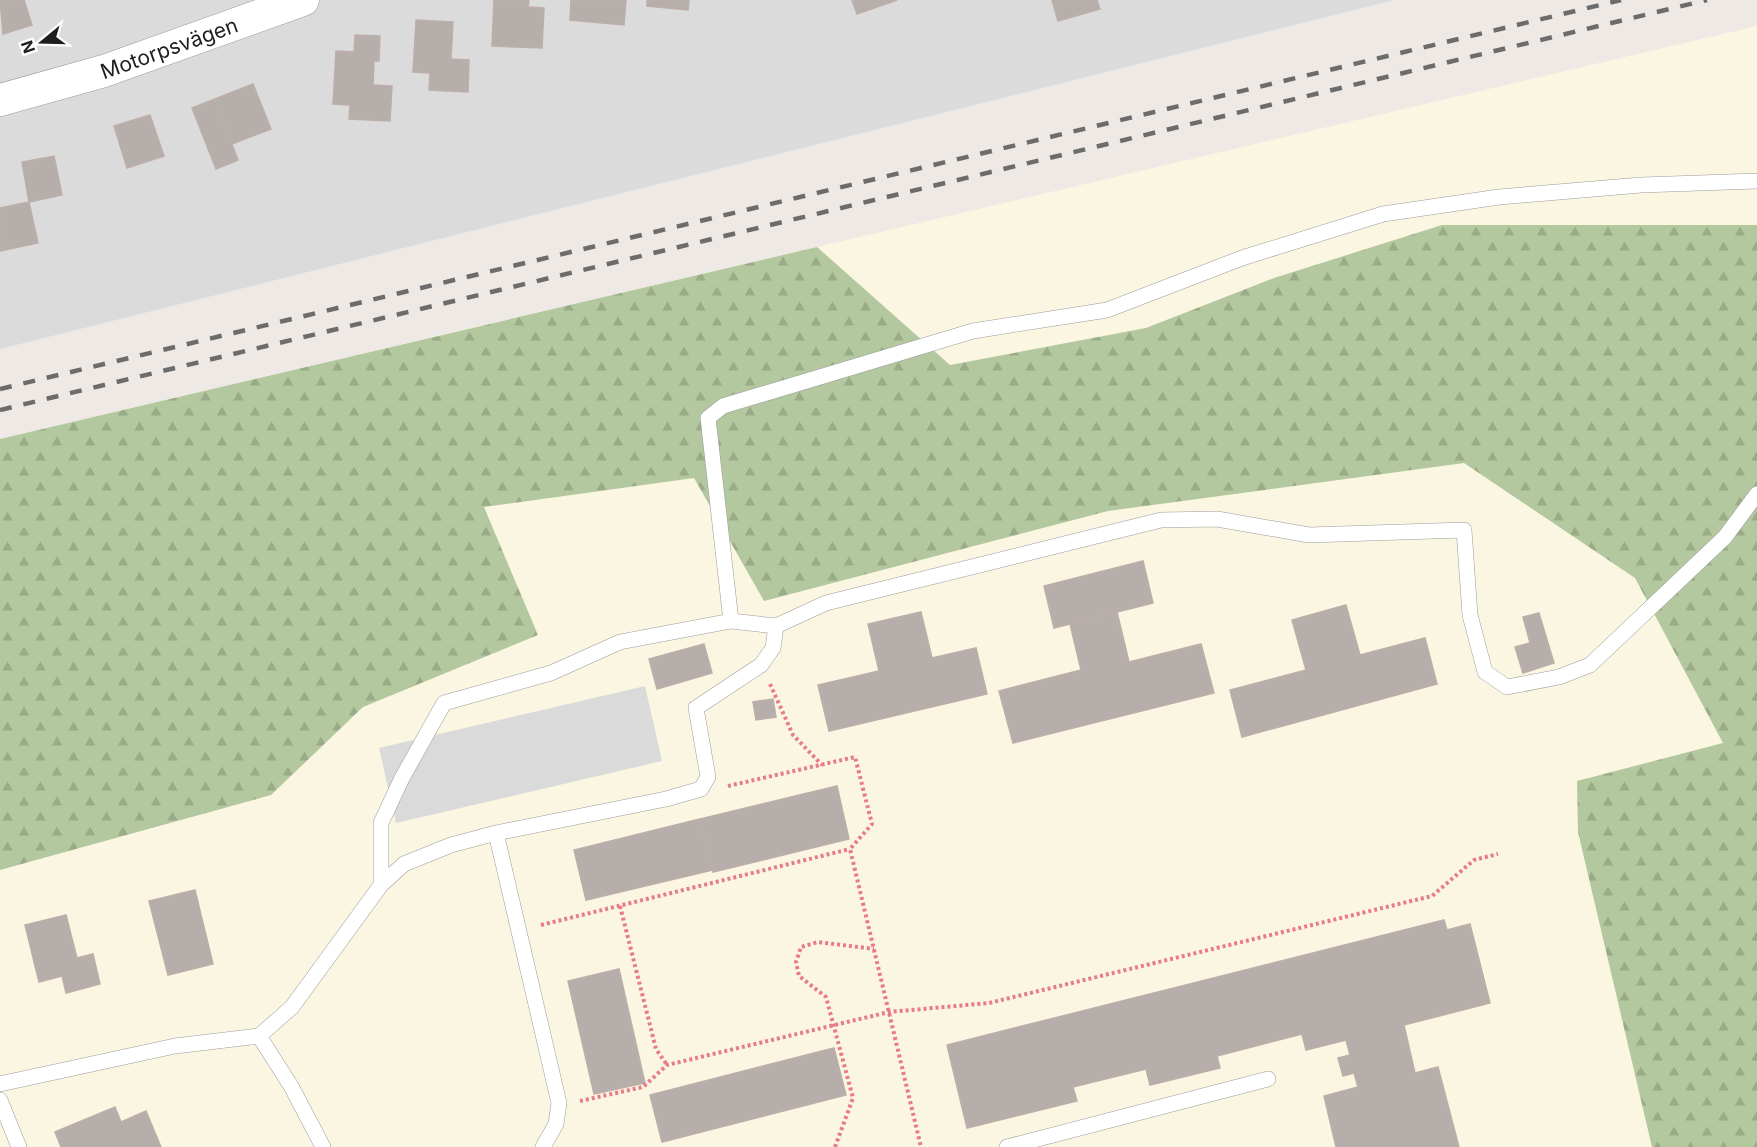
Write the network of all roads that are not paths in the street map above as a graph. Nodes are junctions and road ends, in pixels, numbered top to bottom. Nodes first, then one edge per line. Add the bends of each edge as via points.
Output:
1 (286, 3) edge
2 (0, 100) edge
3 (1757, 181) edge
4 (1757, 494) edge
5 (731, 621) junction
6 (776, 627) junction
7 (496, 833) junction
8 (381, 885) junction
9 (259, 1036) junction
10 (1268, 1078) dead end
11 (0, 1084) edge
12 (0, 1100) edge
13 (19, 1147) edge
14 (323, 1147) edge
15 (543, 1147) edge
16 (1007, 1147) edge

1 - 2 street, Motorpsvägen via 104,70
3 - 5 lane via 1641,184 1383,213 1242,258 1107,310 973,331 723,406 708,418
4 - 6 lane via 1725,537 1590,665 1559,677 1507,687 1485,672 1470,615 1464,530 1309,535 1217,519 1161,520 826,603
5 - 6 lane
5 - 8 lane via 620,642 551,674 444,703 381,823
6 - 7 lane via 773,648 761,664 696,708 708,777 701,789
7 - 8 lane via 404,864
7 - 15 lane via 559,1105 556,1124
8 - 9 lane via 292,1007
9 - 11 lane via 175,1046
9 - 14 lane
10 - 16 lane
12 - 13 lane

